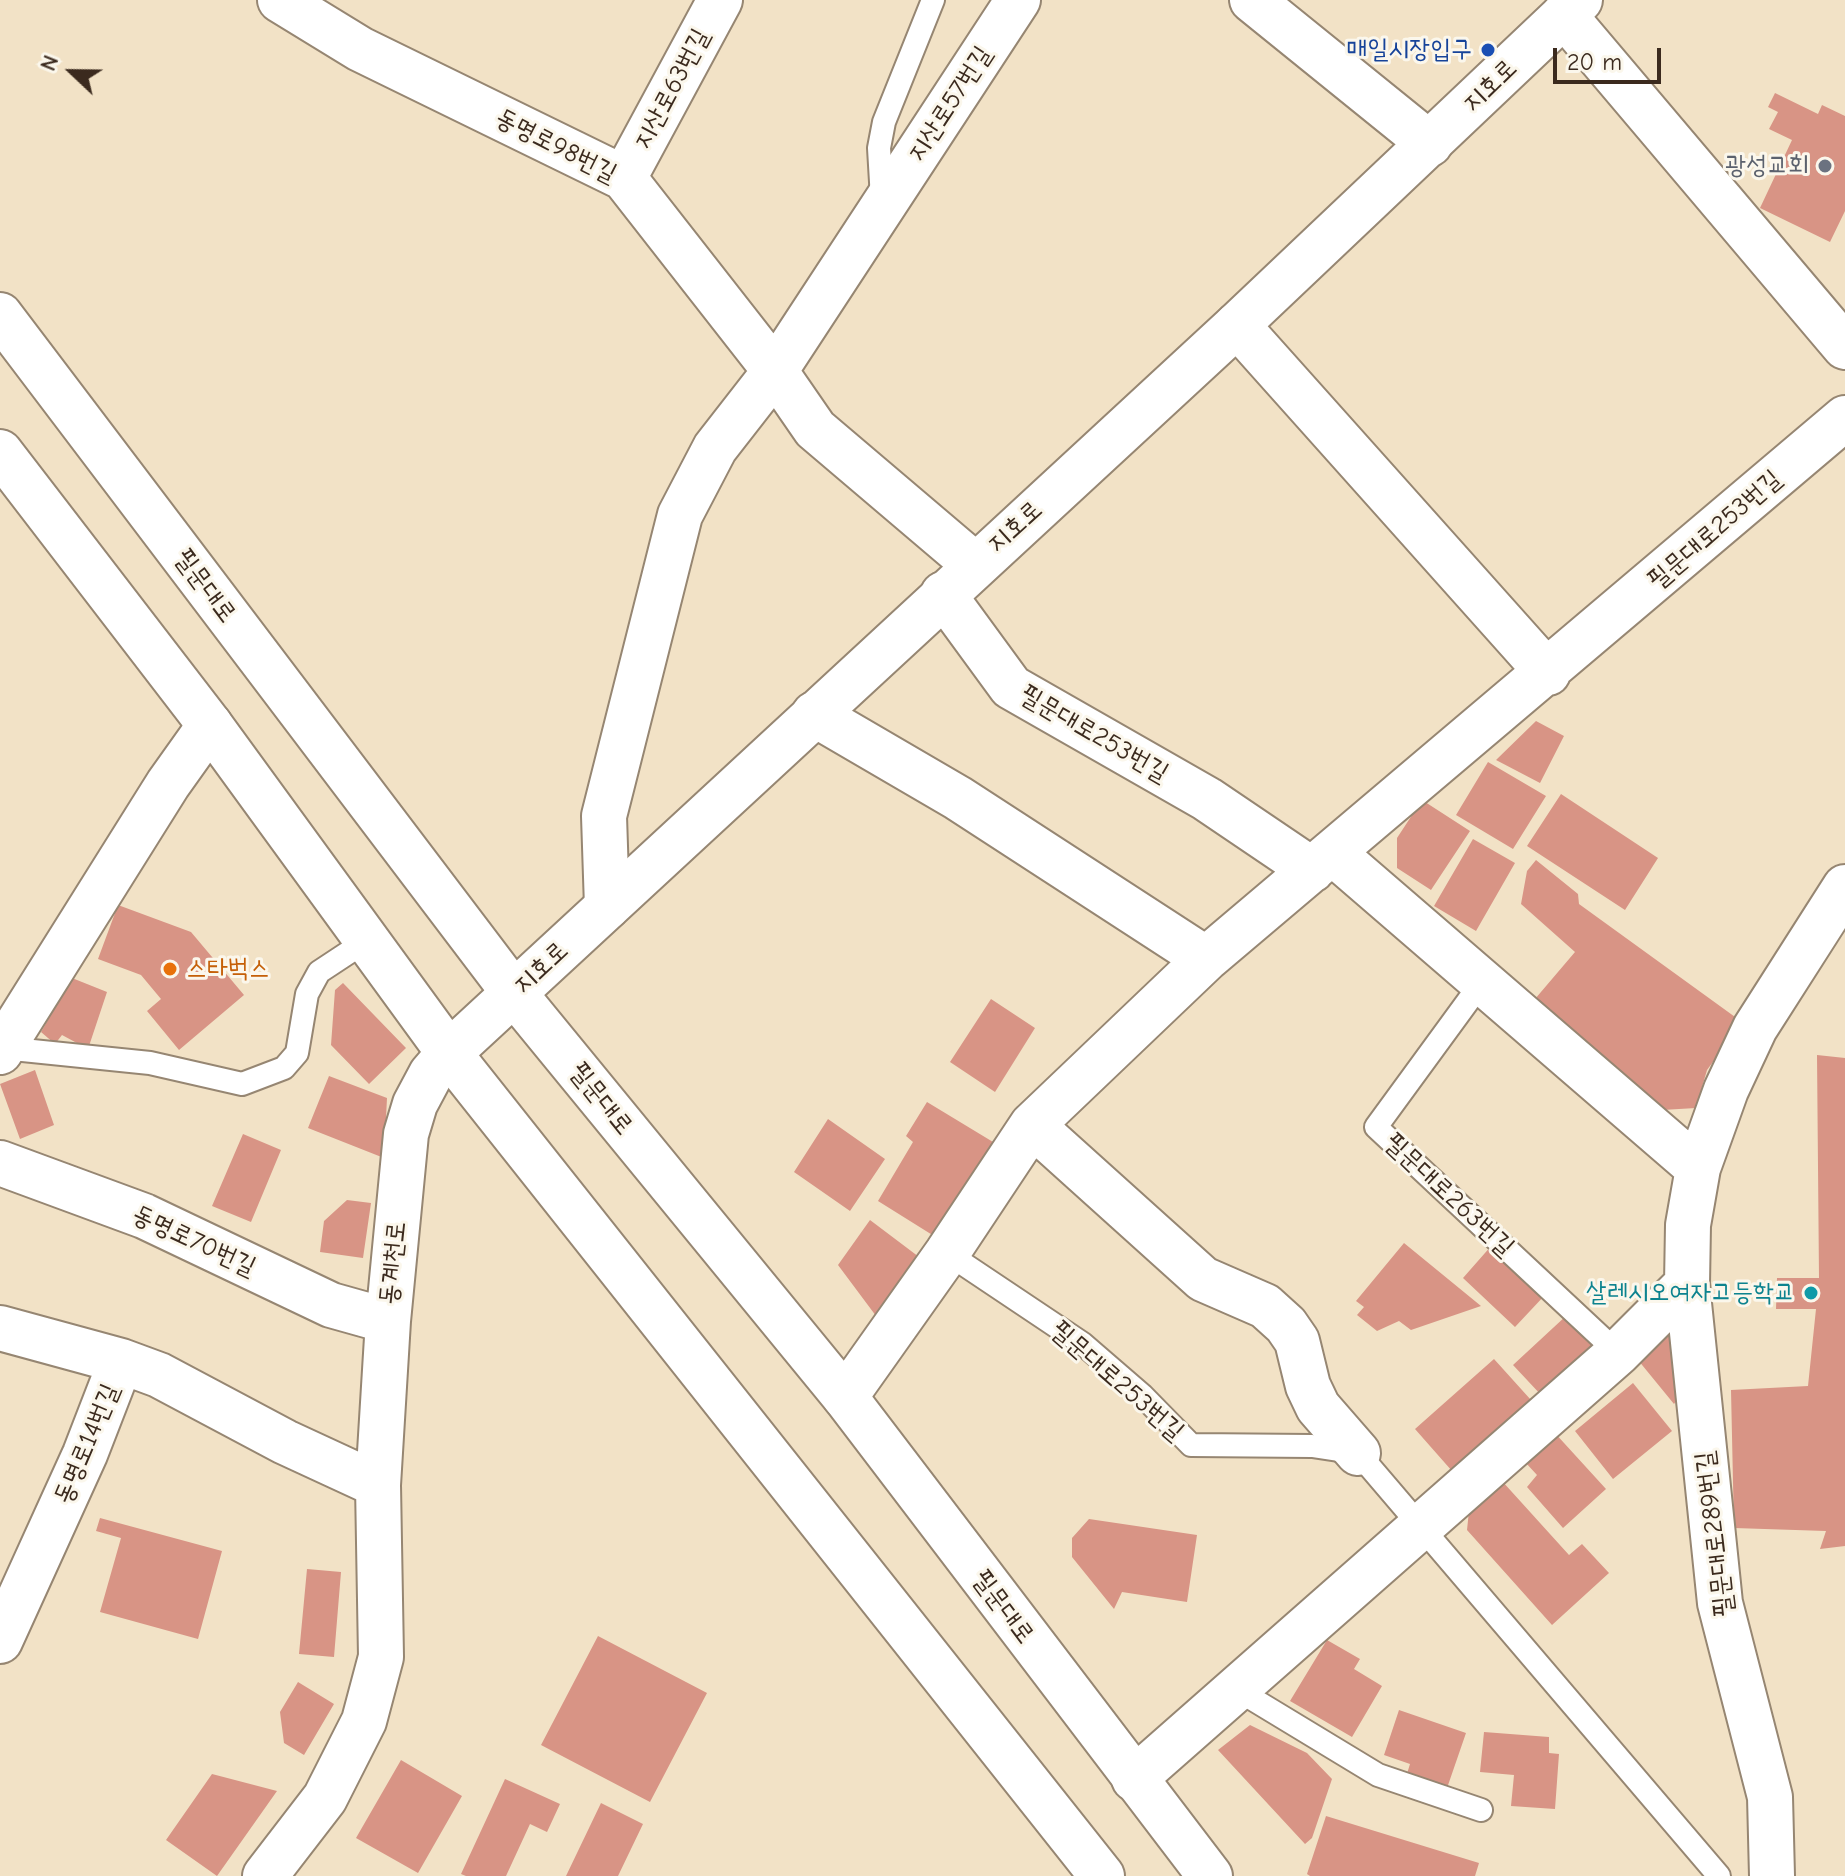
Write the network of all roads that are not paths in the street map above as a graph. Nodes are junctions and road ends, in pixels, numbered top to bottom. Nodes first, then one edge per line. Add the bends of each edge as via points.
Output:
1 (720, 0) edge
2 (933, 0) edge
3 (1018, 0) edge
4 (1252, 0) edge
5 (307, 7) edge
6 (1572, 7) edge
7 (1430, 144) junction
8 (624, 178) junction
9 (882, 208) junction
10 (0, 315) edge
11 (1237, 325) junction
12 (1840, 335) edge
13 (775, 371) junction
14 (1845, 418) edge
15 (0, 452) edge
16 (975, 565) junction
17 (943, 594) junction
18 (1548, 673) junction
19 (814, 714) junction
20 (210, 725) junction
21 (1322, 862) junction
22 (1845, 887) edge
23 (607, 907) junction
24 (366, 941) junction
25 (1206, 959) junction
26 (1482, 982) junction
27 (514, 993) junction
28 (1, 1050) edge
29 (449, 1053) junction
30 (1032, 1125) junction
31 (0, 1163) edge
32 (1698, 1168) junction
33 (947, 1253) junction
34 (1687, 1284) junction
35 (388, 1321) junction
36 (0, 1328) edge
37 (1618, 1353) junction
38 (121, 1361) junction
39 (845, 1397) junction
40 (1358, 1453) junction
41 (378, 1485) junction
42 (1422, 1526) junction
43 (0, 1641) edge
44 (1236, 1689) junction
45 (1134, 1779) junction
46 (1481, 1810) dead end
47 (265, 1876) edge
48 (1102, 1876) edge
49 (1210, 1876) edge
50 (1719, 1876) edge
51 (1772, 1876) edge

1 - 8 street, 지산로63번길
2 - 9 lane, 지산로57번길 via 884,122 879,148
3 - 9 street, 지산로57번길
4 - 7 street
5 - 8 street, 동명로98번길 via 360,49
6 - 7 street, 지호로
6 - 12 street
7 - 11 street, 지호로
8 - 13 street, 동명로98번길
9 - 13 street, 지산로57번길
10 - 27 street, 필문대로
11 - 16 street, 지호로
11 - 18 street
13 - 16 street, 동명로98번길 via 815,429
13 - 23 street via 715,448 680,515 604,816
14 - 18 street, 필문대로253번길
15 - 20 street
16 - 17 street, 지호로
17 - 19 street, 지호로
17 - 21 street, 필문대로253번길 via 1011,687
18 - 21 street, 필문대로253번길
19 - 23 street, 지호로
19 - 25 street via 958,798
20 - 24 street
20 - 28 street
21 - 25 street, 필문대로253번길
21 - 26 street
22 - 32 street via 1755,1028
23 - 27 street, 지호로
24 - 28 lane via 319,972 307,994 297,1053 284,1068 264,1078 242,1084 150,1063
24 - 29 street
25 - 30 street, 필문대로253번길
26 - 32 street
26 - 37 lane, 필문대로263번길 via 1376,1127
27 - 29 street, 지호로
27 - 39 street, 필문대로
29 - 35 street, 동계천로 via 415,1104 406,1134
29 - 48 street
30 - 33 street, 필문대로253번길
30 - 40 street via 1203,1279 1265,1306 1286,1325 1297,1341 1318,1407
31 - 35 street, 동명로70번길 via 144,1216 331,1305
32 - 34 street via 1688,1225
33 - 39 street, 필문대로253번길
33 - 40 lane, 필문대로253번길 via 1083,1344 1191,1445 1312,1446
34 - 37 street
34 - 51 street, 필문대로289번길 via 1720,1603 1770,1797
35 - 41 street, 동계천로
36 - 38 street, 동명로14번길
37 - 42 street
38 - 41 street
38 - 43 street, 동명로14번길
39 - 45 street, 필문대로
40 - 42 lane
41 - 47 street, 동계천로 via 381,1657 364,1721 325,1798
42 - 44 street
42 - 50 lane
44 - 45 street
44 - 46 lane via 1378,1775
45 - 49 street, 필문대로

